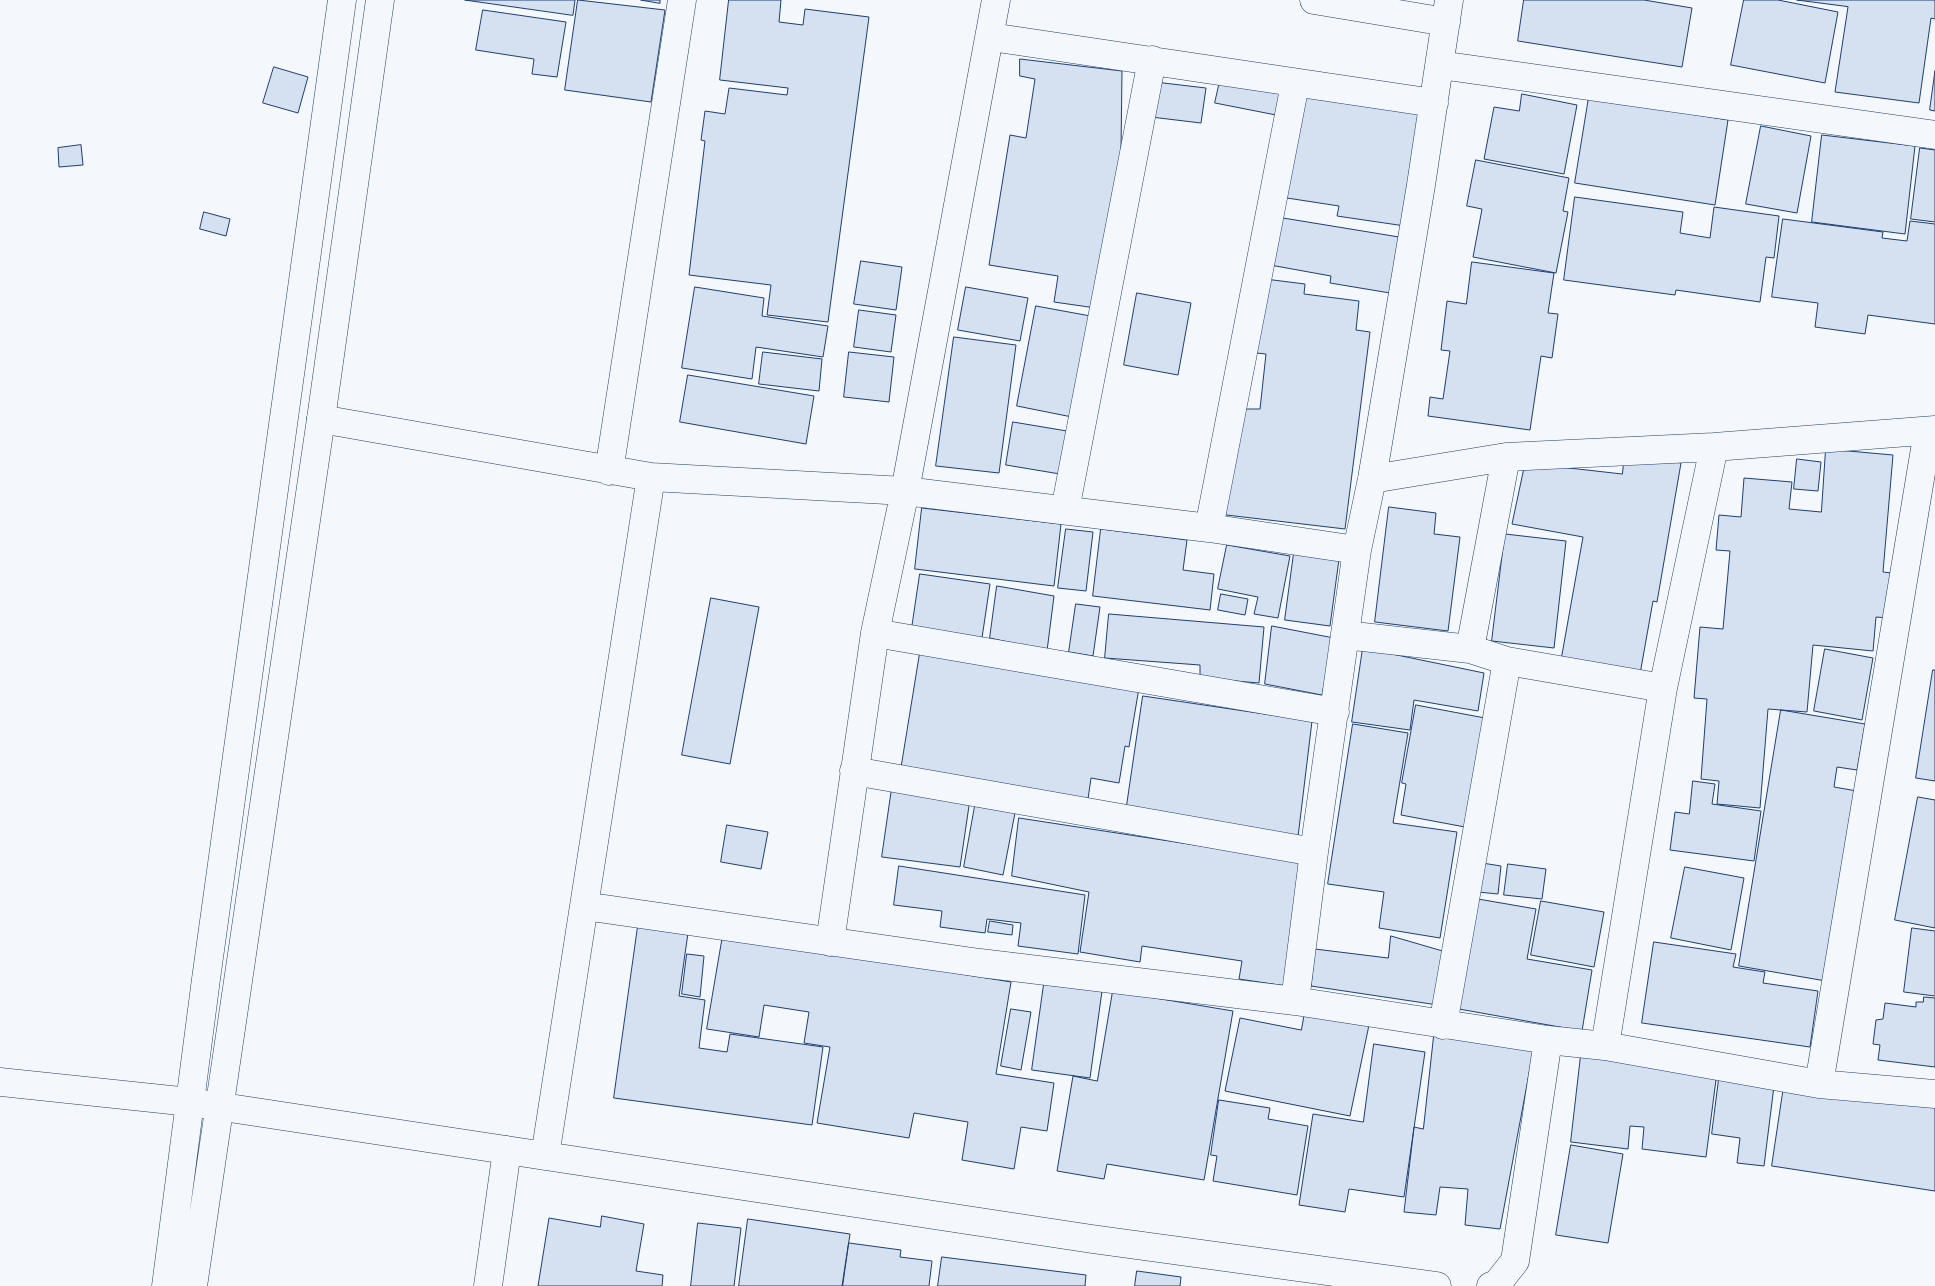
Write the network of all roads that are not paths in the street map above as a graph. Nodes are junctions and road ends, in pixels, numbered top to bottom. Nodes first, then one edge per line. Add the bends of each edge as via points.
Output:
1 (342, 0) edge
2 (380, 0) edge
3 (682, 0) edge
4 (996, 0) edge
5 (1314, 0) edge
6 (1448, 11) edge
7 (991, 37) junction
8 (1152, 60) junction
9 (1440, 65) junction
10 (1295, 84) junction
11 (1434, 103) junction
12 (1935, 135) edge
13 (321, 419) junction
14 (1932, 430) edge
15 (1714, 447) junction
16 (1506, 457) junction
17 (609, 471) junction
18 (651, 477) junction
19 (1372, 479) junction
20 (905, 491) junction
21 (1066, 510) junction
22 (1209, 528) junction
23 (1357, 550) junction
24 (875, 633) junction
25 (1345, 635) junction
26 (1470, 649) junction
27 (1507, 661) junction
28 (1663, 688) junction
29 (1335, 712) junction
30 (854, 771) junction
31 (1314, 852) junction
32 (584, 906) junction
33 (830, 942) junction
34 (1295, 1001) junction
35 (1443, 1025) junction
36 (1548, 1040) junction
37 (1605, 1046) junction
38 (0, 1082) edge
39 (1819, 1084) junction
40 (1935, 1094) edge
41 (190, 1102) junction
42 (219, 1107) junction
43 (507, 1150) junction
44 (545, 1156) junction
45 (1365, 1281) edge
46 (166, 1286) edge
47 (193, 1286) edge
48 (488, 1286) edge
49 (1437, 1286) edge
50 (1491, 1286) edge

1 - 41 street
2 - 13 street
3 - 17 street
4 - 7 street
5 - 6 street
6 - 9 street
7 - 8 street
7 - 20 street
8 - 10 street
8 - 21 street
9 - 11 street
9 - 12 street
10 - 11 street
10 - 22 street
11 - 19 street
13 - 17 street
13 - 42 street
14 - 15 street
14 - 39 street
15 - 16 street
15 - 28 street
16 - 19 street
16 - 26 street
17 - 18 street
18 - 20 street
18 - 32 street
19 - 23 street
20 - 21 street
20 - 24 street
21 - 22 street
22 - 23 street
23 - 25 street
24 - 29 street
24 - 30 street
25 - 26 street
25 - 29 street
26 - 27 street
27 - 28 street
27 - 35 street
28 - 37 street
29 - 31 street
30 - 31 street
30 - 33 street
31 - 34 street
32 - 33 street
32 - 44 street
33 - 34 street
34 - 35 street
35 - 36 street
36 - 37 street
36 - 50 street via 1515,1261 1497,1284
37 - 39 street
38 - 41 street
39 - 40 street
41 - 42 street
41 - 46 street
42 - 43 street
42 - 47 street
43 - 44 street
43 - 48 street
44 - 45 street
45 - 49 street

